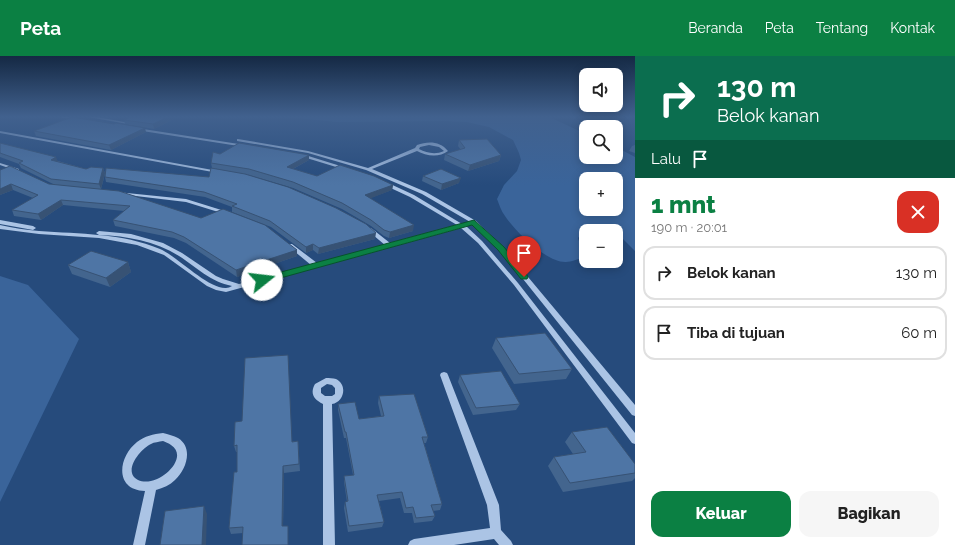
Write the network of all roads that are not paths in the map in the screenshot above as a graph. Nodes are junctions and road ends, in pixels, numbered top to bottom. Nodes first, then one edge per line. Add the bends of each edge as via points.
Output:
1 (37, 139) edge
2 (198, 139) edge
3 (225, 139) edge
4 (417, 149) junction
5 (0, 164) edge
6 (368, 169) junction
7 (356, 172) edge
8 (23, 173) edge
9 (224, 173) edge
10 (382, 182) edge
11 (115, 193) edge
12 (232, 215) edge
13 (0, 222) edge
14 (474, 222) junction
15 (362, 224) edge
16 (462, 226) junction
17 (0, 227) edge
18 (286, 242) edge
19 (389, 245) junction
20 (315, 265) junction
21 (244, 285) junction
22 (444, 375) dead end
23 (327, 401) dead end
24 (635, 412) edge
25 (635, 440) edge
26 (151, 487) junction
27 (496, 533) junction
28 (139, 545) edge
29 (329, 545) edge
30 (414, 545) edge
31 (507, 545) edge

1 - 9 street
2 - 7 street via 305,156
3 - 6 street via 308,152
4 - 4 street via 420,145 432,144 444,147 446,151 442,154 433,154 423,153
4 - 6 street
5 - 8 street
6 - 14 street via 424,193
10 - 16 street via 412,196
11 - 12 street via 186,201
13 - 21 street via 24,227 130,235 165,246 220,282
14 - 16 street
14 - 24 street via 501,248
15 - 19 street
16 - 19 street
16 - 25 street via 480,242 516,284
17 - 21 street via 142,244 172,258 216,289 226,290
18 - 20 street
19 - 20 street
20 - 21 street
22 - 27 street via 493,505
23 - 29 street
26 - 26 street via 169,479 181,463 181,448 171,438 154,438 145,442 134,451 127,462 128,478 134,484
26 - 28 street
27 - 30 street
27 - 31 street

